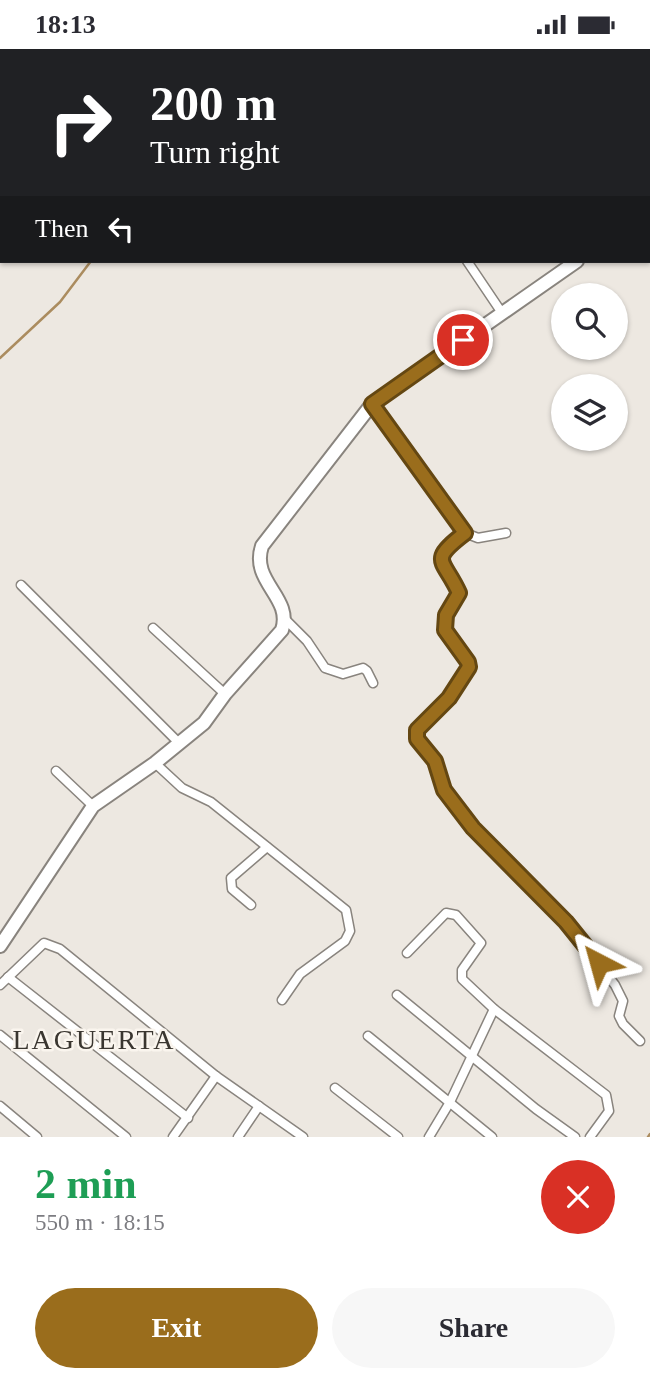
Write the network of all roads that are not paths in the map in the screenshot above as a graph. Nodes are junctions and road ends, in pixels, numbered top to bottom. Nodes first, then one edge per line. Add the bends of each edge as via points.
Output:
1 (468, 263) edge
2 (574, 263) edge
3 (502, 313) junction
4 (372, 404) junction
5 (465, 533) junction
6 (506, 533) dead end
7 (21, 585) dead end
8 (286, 619) junction
9 (153, 628) dead end
10 (373, 683) dead end
11 (225, 694) junction
12 (178, 743) junction
13 (155, 763) junction
14 (56, 771) dead end
15 (93, 806) junction
16 (267, 847) junction
17 (251, 905) dead end
18 (0, 946) edge
19 (407, 953) dead end
20 (8, 977) junction
21 (0, 985) edge
22 (397, 995) dead end
23 (282, 1000) dead end
24 (494, 1009) junction
25 (0, 1035) edge
26 (368, 1035) dead end
27 (640, 1041) dead end
28 (471, 1056) junction
29 (216, 1076) junction
30 (335, 1088) dead end
31 (450, 1102) junction
32 (0, 1105) edge
33 (259, 1106) junction
34 (188, 1118) junction
35 (37, 1137) edge
36 (126, 1137) edge
37 (173, 1137) edge
38 (238, 1137) edge
39 (303, 1137) edge
40 (398, 1137) edge
41 (429, 1137) edge
42 (492, 1137) edge
43 (575, 1137) edge
44 (590, 1137) edge

1 - 3 street
2 - 3 street
3 - 4 street
4 - 5 street
4 - 8 street via 262,546 260,570
5 - 6 street via 478,538
5 - 27 street via 447,547 442,563 459,593 446,615 445,630 469,667 449,698 417,730 417,739 435,761 444,790 473,828 566,922 615,985 623,1001 619,1016
7 - 12 street
8 - 10 street via 325,668 343,674 363,667
8 - 11 street via 282,630
9 - 11 street
11 - 12 street via 204,723
12 - 13 street
13 - 15 street
13 - 16 street
14 - 15 street
15 - 18 street
16 - 17 street via 231,878 232,889
16 - 23 street via 346,910 350,931 345,941 300,974
19 - 24 street via 446,913 456,915 481,943 462,970 462,978
20 - 21 street
20 - 29 street via 38,947 50,944
20 - 34 street
22 - 28 street
24 - 28 street
24 - 44 street via 606,1095 609,1111
25 - 36 street
26 - 31 street
28 - 31 street
28 - 43 street
29 - 33 street
29 - 34 street
30 - 40 street
31 - 41 street
31 - 42 street
32 - 35 street
33 - 38 street
33 - 39 street
34 - 37 street

